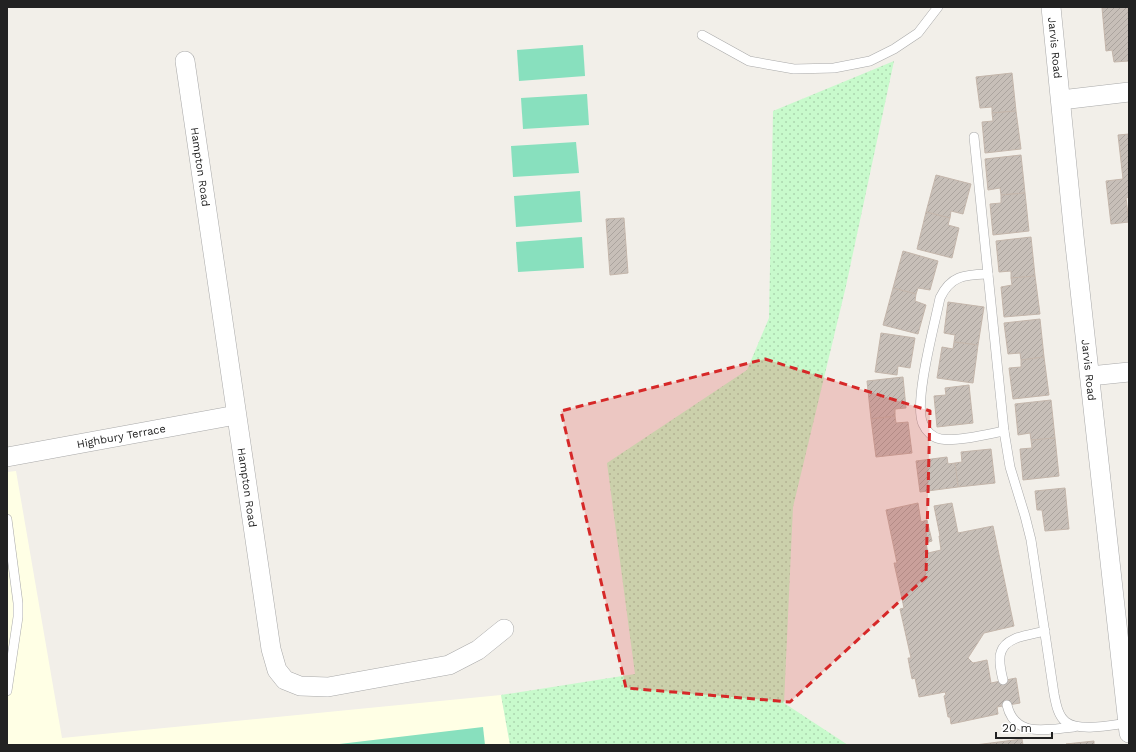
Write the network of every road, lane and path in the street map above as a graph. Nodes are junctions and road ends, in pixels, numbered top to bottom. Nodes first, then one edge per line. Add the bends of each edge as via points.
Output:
1 (938, 7) edge
2 (1051, 7) edge
3 (702, 35) dead end
4 (185, 62) dead end
5 (1129, 92) edge
6 (1061, 100) junction
7 (974, 137) dead end
8 (988, 274) junction
9 (1129, 372) edge
10 (1090, 376) junction
11 (236, 415) junction
12 (1004, 431) junction
13 (7, 457) edge
14 (7, 520) edge
15 (504, 629) dead end
16 (1044, 631) junction
17 (1125, 657) edge
18 (1003, 680) dead end
19 (7, 691) edge
20 (1007, 705) dead end
21 (1078, 726) junction
22 (1128, 728) edge

1 - 3 lane via 918,33 894,49 870,61 834,68 794,69 749,61
2 - 6 street, Jarvis Road
4 - 11 street, Hampton Road
5 - 6 street
6 - 10 street, Jarvis Road
7 - 8 lane
8 - 12 lane
8 - 12 lane via 964,276 951,281 945,288 940,298 922,383 920,407 923,423 931,434 940,439
9 - 10 street
10 - 17 street, Jarvis Road
11 - 13 street, Highbury Terrace
11 - 15 street, Hampton Road via 271,649 277,670 285,680 300,686 328,687 449,665 478,650
12 - 16 lane via 1010,467 1031,540
14 - 19 lane via 18,610
16 - 18 lane via 1014,639 1005,645 1000,652
16 - 21 lane via 1059,712 1066,722
17 - 22 street, Jarvis Road
20 - 21 lane via 1012,719 1023,728 1037,730
21 - 22 lane

